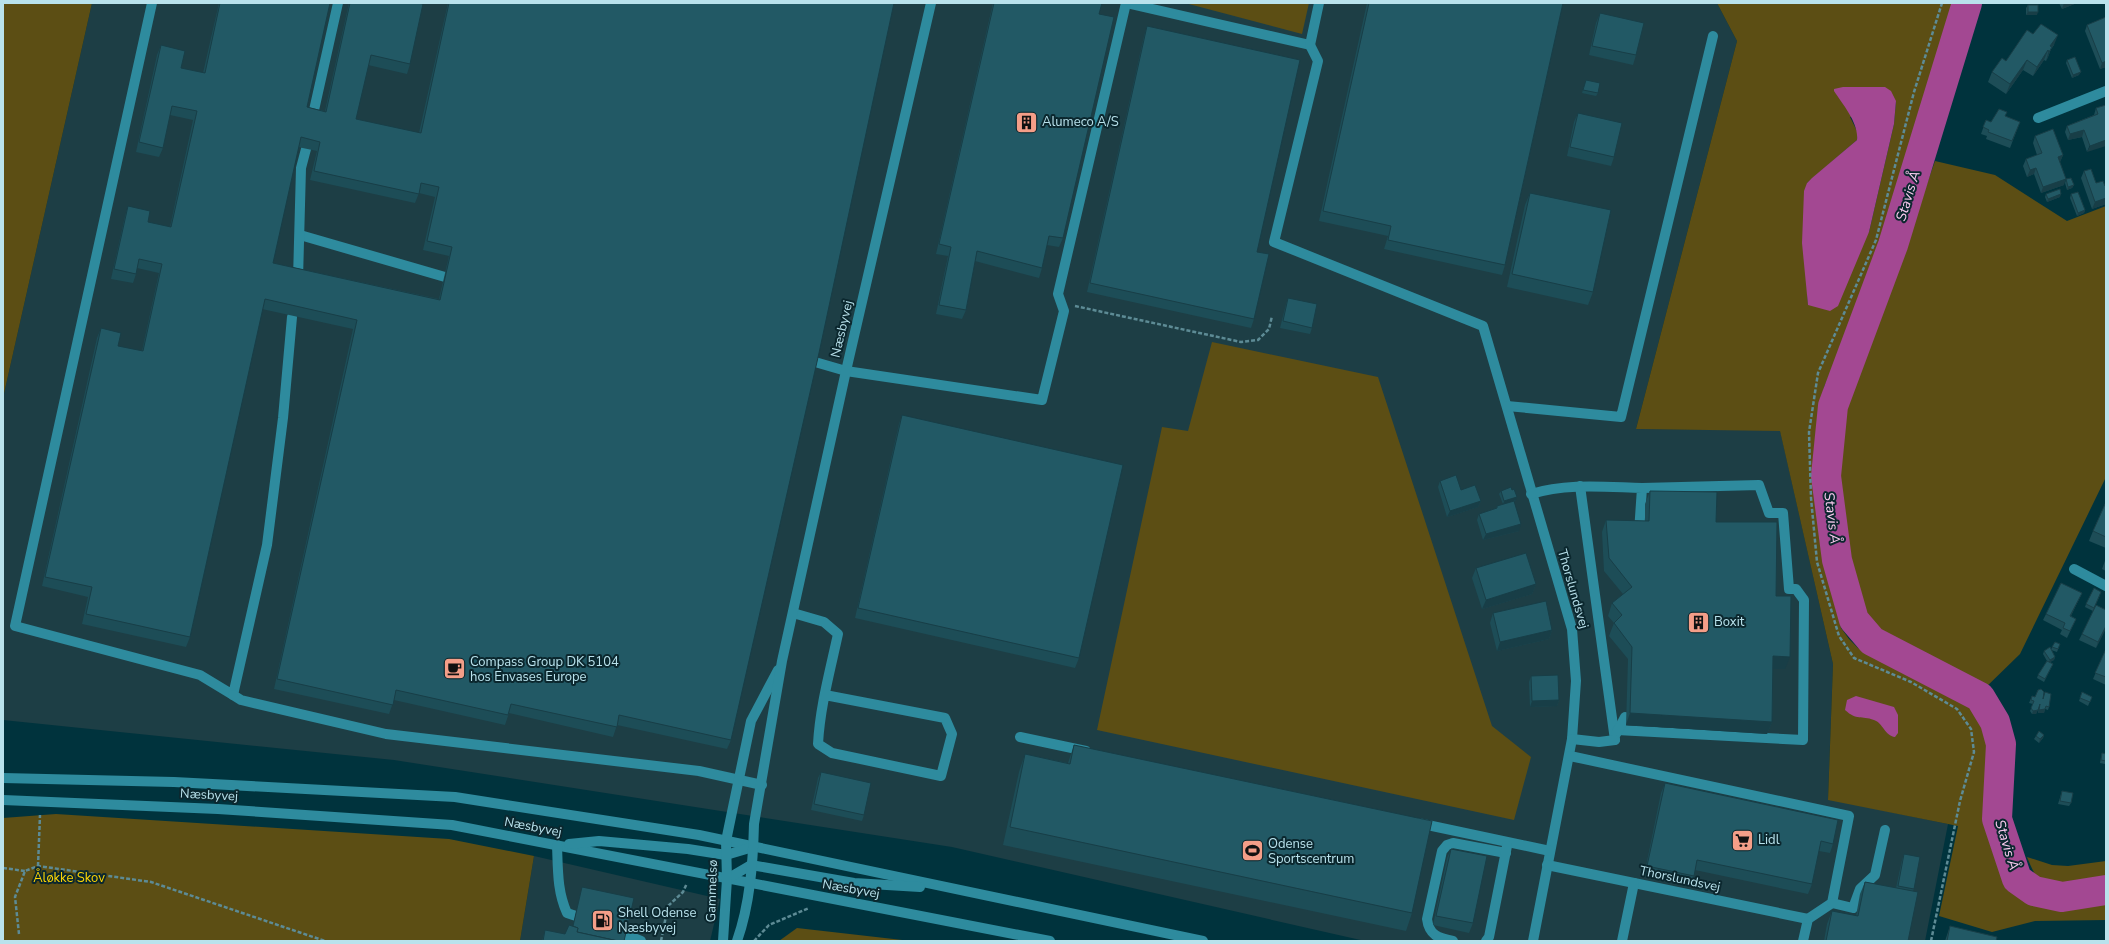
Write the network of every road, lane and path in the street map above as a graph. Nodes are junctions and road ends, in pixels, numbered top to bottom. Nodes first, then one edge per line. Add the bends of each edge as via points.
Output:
1 (152, 3) edge
2 (338, 3) edge
3 (931, 3) edge
4 (1126, 3) edge
5 (1319, 3) edge
6 (1942, 3) edge
7 (1712, 36) dead end
8 (1310, 45) junction
9 (2106, 91) edge
10 (2038, 118) dead end
11 (312, 119) edge
12 (306, 149) edge
13 (300, 235) junction
14 (445, 277) edge
15 (298, 279) edge
16 (1061, 303) junction
17 (1272, 316) dead end
18 (292, 317) edge
19 (815, 362) edge
20 (846, 371) junction
21 (1506, 406) junction
22 (1580, 486) junction
23 (1642, 488) junction
24 (1531, 494) junction
25 (1639, 532) edge
26 (2074, 569) dead end
27 (2106, 586) edge
28 (793, 613) junction
29 (782, 661) junction
30 (233, 695) junction
31 (825, 695) junction
32 (1625, 717) dead end
33 (1616, 735) junction
34 (1020, 737) dead end
35 (1572, 739) junction
36 (1097, 754) edge
37 (1570, 756) junction
38 (3, 778) edge
39 (739, 780) junction
40 (762, 785) junction
41 (3, 800) edge
42 (40, 801) junction
43 (1407, 821) edge
44 (1885, 830) dead end
45 (726, 841) junction
46 (1508, 842) junction
47 (557, 845) junction
48 (754, 847) junction
49 (1550, 851) junction
50 (1506, 853) junction
51 (726, 855) junction
52 (751, 865) junction
53 (1547, 865) junction
54 (38, 866) junction
55 (3, 868) edge
56 (25, 871) junction
57 (692, 871) junction
58 (727, 879) junction
59 (1634, 883) junction
60 (750, 884) junction
61 (956, 889) junction
62 (825, 897) junction
63 (1832, 903) junction
64 (1808, 919) junction
65 (19, 934) dead end
66 (324, 941) edge
67 (641, 941) edge
68 (661, 941) edge
69 (723, 941) edge
70 (737, 941) edge
71 (754, 941) edge
72 (1050, 941) edge
73 (1203, 941) edge
74 (1453, 941) edge
75 (1486, 941) edge
76 (1533, 941) edge
77 (1622, 941) edge
78 (1803, 941) edge
79 (1931, 941) edge

1 - 30 street via 15,626 200,674
2 - 11 street
3 - 20 street, Næsbyvej
4 - 8 street
4 - 16 street via 1058,294
5 - 8 street
6 - 79 path via 1914,92 1876,240 1818,373 1809,432 1810,498 1816,562 1839,636 1854,658 1911,682 1957,709 1971,729 1974,752 1960,801
7 - 21 street via 1622,417
8 - 21 street, Thorslundsvej via 1318,62 1274,242 1483,326
9 - 10 street
12 - 13 street via 301,168
13 - 14 street
13 - 15 street
16 - 17 path via 1241,342 1258,340 1269,329
16 - 20 street via 1064,311 1042,400
18 - 30 street via 283,418 267,545
19 - 20 street
20 - 28 street, Næsbyvej
21 - 24 street, Thorslundsvej
22 - 23 street
22 - 24 street via 1549,488
22 - 33 street
23 - 25 street
23 - 33 street via 1759,485 1769,513 1783,513 1788,590 1796,589 1804,600 1803,740
24 - 35 street, Thorslundsvej via 1572,629 1576,681
26 - 27 street
28 - 29 street, Næsbyvej
28 - 31 street via 824,622 838,634
29 - 39 street, Næsbyvej via 751,721
29 - 40 street, Næsbyvej
30 - 39 street via 241,700 386,734 699,771
31 - 31 street via 818,744 832,753 941,776 952,734 945,718
32 - 33 street
33 - 35 street via 1599,742
34 - 36 street
35 - 37 street, Thorslundsvej
37 - 49 street, Thorslundsvej
37 - 63 street via 1849,816
38 - 45 street, Næsbyvej via 174,782 455,796
39 - 40 street
39 - 45 street, Næsbyvej
40 - 48 street, Næsbyvej via 754,824
41 - 42 street, Næsbyvej
42 - 47 street, Næsbyvej via 218,809 452,825
42 - 54 path
43 - 46 street
44 - 63 street via 1875,875 1860,888 1853,908
45 - 48 street, Næsbyvej
45 - 51 street, Gammelsø
46 - 49 street
46 - 50 street
47 - 51 street via 599,841
47 - 57 street, Næsbyvej
47 - 67 street via 558,888 567,913
48 - 51 street
48 - 52 street
48 - 61 street, Næsbyvej
49 - 53 street, Thorslundsvej
50 - 74 street via 1453,843 1442,851 1426,919 1433,935
50 - 75 street via 1489,937
51 - 58 street, Gammelsø
52 - 58 street
52 - 60 street
52 - 61 street via 854,883
53 - 59 street, Thorslundsvej
53 - 76 street, Thorslundsvej
54 - 56 path
54 - 66 path via 151,882
55 - 56 path
56 - 65 path via 15,897
57 - 58 street, Næsbyvej
57 - 68 path via 683,892 668,906
58 - 60 street, Næsbyvej
58 - 69 street, Gammelsø
59 - 64 street, Thorslundsvej
59 - 77 street
60 - 62 street, Næsbyvej
60 - 70 street via 743,925
61 - 73 street, Næsbyvej
62 - 71 path via 803,911 769,925
62 - 72 street, Næsbyvej
63 - 64 street
64 - 78 street

